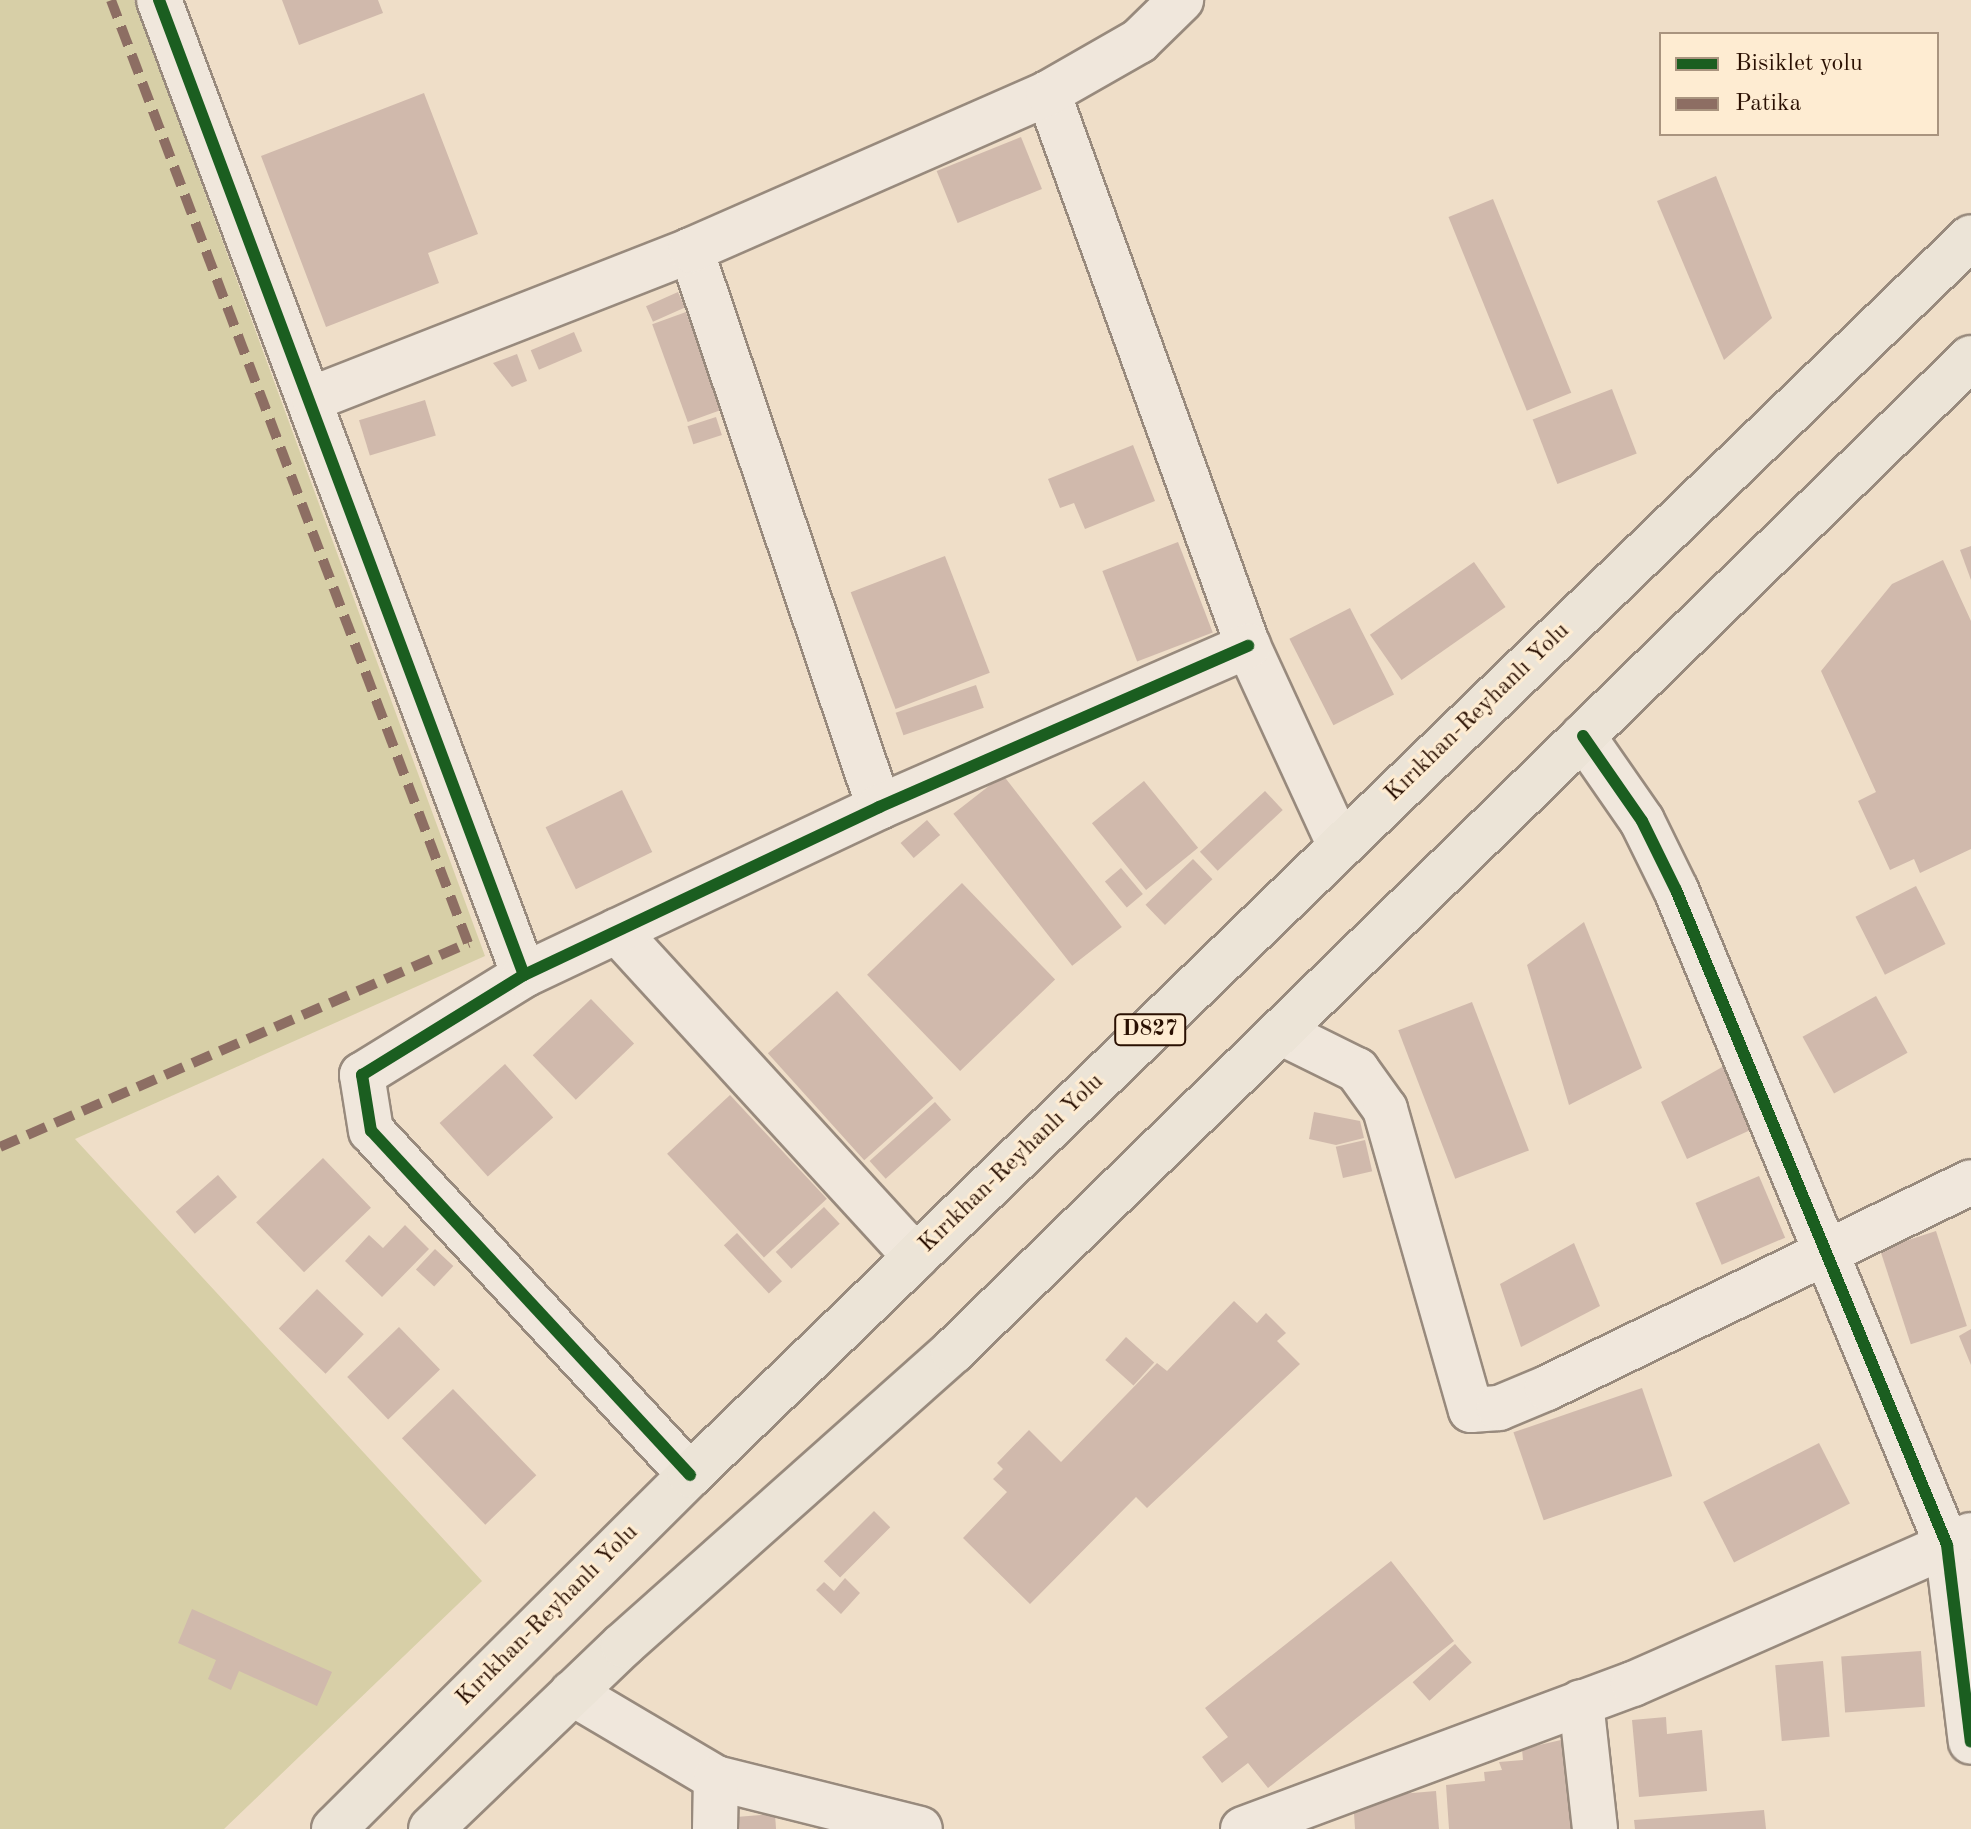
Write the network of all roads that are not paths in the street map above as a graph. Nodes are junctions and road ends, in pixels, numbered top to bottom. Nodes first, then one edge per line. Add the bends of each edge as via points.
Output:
1 (159, 0) edge
2 (1181, 0) edge
3 (1048, 93) junction
4 (1971, 237) edge
5 (691, 250) junction
6 (1971, 358) edge
7 (314, 398) junction
8 (1248, 646) junction
9 (1583, 736) junction
10 (879, 807) junction
11 (1340, 846) junction
12 (617, 931) junction
13 (524, 975) junction
14 (1280, 1032) junction
15 (1971, 1182) edge
16 (1826, 1255) junction
17 (916, 1257) junction
18 (690, 1475) junction
19 (1959, 1540) edge
20 (572, 1693) junction
21 (1581, 1702) junction
22 (1971, 1742) edge
23 (716, 1778) junction
24 (334, 1829) edge
25 (431, 1829) edge
26 (715, 1829) edge
27 (920, 1829) edge
28 (1243, 1829) edge
29 (1595, 1829) edge

1 - 7 street
2 - 3 street via 1139,41
3 - 5 street
3 - 8 street
4 - 11 highway, Kırıkhan-Reyhanlı Yolu / D827
5 - 7 street
5 - 10 street
6 - 9 highway
7 - 13 street
8 - 10 street
8 - 11 street
9 - 14 highway
9 - 16 street via 1642,821 1676,890
10 - 12 street
11 - 17 highway, Kırıkhan-Reyhanlı Yolu / D827
12 - 13 street
12 - 17 street
13 - 18 street via 362,1075 371,1131
14 - 16 street via 1357,1070 1385,1109 1471,1410 1499,1408 1547,1388
14 - 20 highway via 953,1351
15 - 16 street
16 - 19 street
17 - 18 highway, Kırıkhan-Reyhanlı Yolu / D827
18 - 24 highway, Kırıkhan-Reyhanlı Yolu / D827
19 - 21 street
19 - 22 street
20 - 23 street
20 - 25 highway
21 - 28 street
21 - 29 street
23 - 26 street
23 - 27 street

